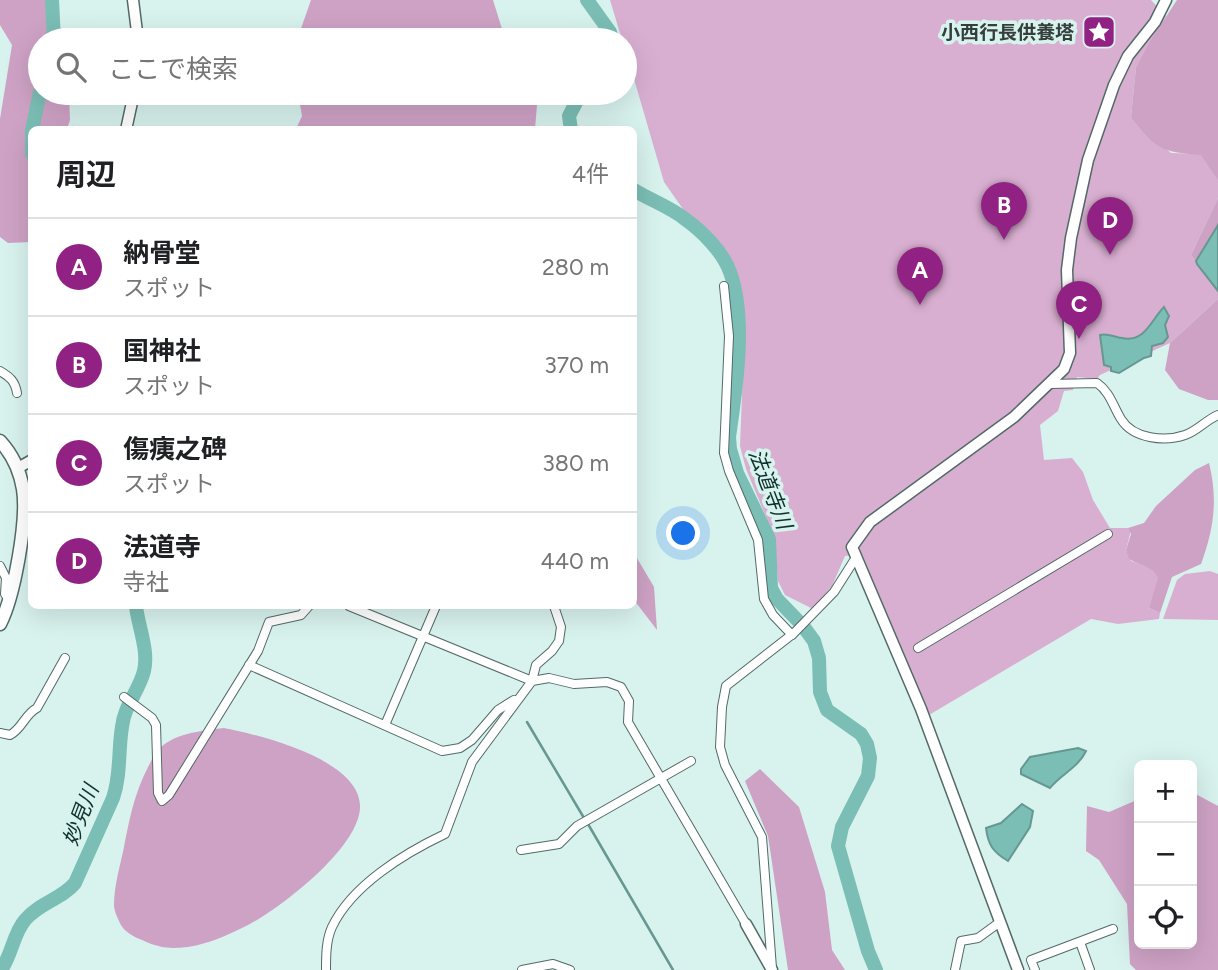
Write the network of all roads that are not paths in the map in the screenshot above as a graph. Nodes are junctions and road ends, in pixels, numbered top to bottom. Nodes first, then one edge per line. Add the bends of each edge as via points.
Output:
1 (133, 0) edge
2 (1166, 0) edge
3 (136, 28) edge
4 (131, 105) edge
5 (127, 126) edge
6 (724, 286) dead end
7 (0, 371) edge
8 (1050, 384) junction
9 (17, 393) dead end
10 (1218, 415) edge
11 (0, 441) edge
12 (28, 462) edge
13 (18, 468) junction
14 (1108, 534) dead end
15 (855, 558) junction
16 (0, 566) edge
17 (9, 600) junction
18 (306, 609) edge
19 (357, 609) edge
20 (435, 609) edge
21 (555, 609) edge
22 (0, 624) edge
23 (793, 634) junction
24 (423, 635) junction
25 (918, 648) dead end
26 (65, 658) dead end
27 (249, 665) junction
28 (532, 681) junction
29 (124, 697) dead end
30 (520, 697) junction
31 (385, 725) junction
32 (0, 733) edge
33 (691, 761) dead end
34 (661, 778) junction
35 (521, 850) dead end
36 (1000, 922) junction
37 (746, 924) joint
38 (1113, 929) dead end
39 (1080, 942) junction
40 (772, 969) edge
41 (326, 970) edge
42 (523, 970) edge
43 (570, 970) edge
44 (956, 970) edge
45 (1018, 970) edge
46 (1035, 970) edge
47 (1090, 970) edge

1 - 3 street
2 - 8 street via 1123,65 1088,160 1067,270 1070,353 1064,369
4 - 5 street
6 - 23 street via 729,336 724,453 758,540 764,599
7 - 9 street via 16,384
8 - 10 street via 1097,383 1108,393 1124,424 1145,436 1188,434
8 - 15 street via 870,522 852,547
11 - 13 main road
12 - 13 street
13 - 17 main road via 24,516
14 - 25 street
15 - 23 street via 834,592
15 - 36 street via 921,709
16 - 17 street
17 - 22 main road
18 - 27 street via 301,615 269,622
19 - 24 street
20 - 24 street
21 - 28 street via 561,628 559,641 536,665
23 - 40 street via 726,686 722,707 720,747 725,765 762,837
24 - 28 street
24 - 31 street
26 - 32 street via 21,727 10,735
27 - 29 street via 162,801 156,725
27 - 31 street
28 - 30 street
28 - 34 street via 549,678 621,687 629,701 628,722
30 - 31 street via 498,710 460,748 442,751
30 - 41 street via 472,762 445,834 419,846 348,901 331,928
33 - 34 street
34 - 35 street via 577,826 559,844
34 - 37 street
36 - 44 street via 978,938 961,941
36 - 45 street
37 - 40 street
38 - 39 street
39 - 46 street via 1031,960
39 - 47 street
42 - 43 street via 553,964

